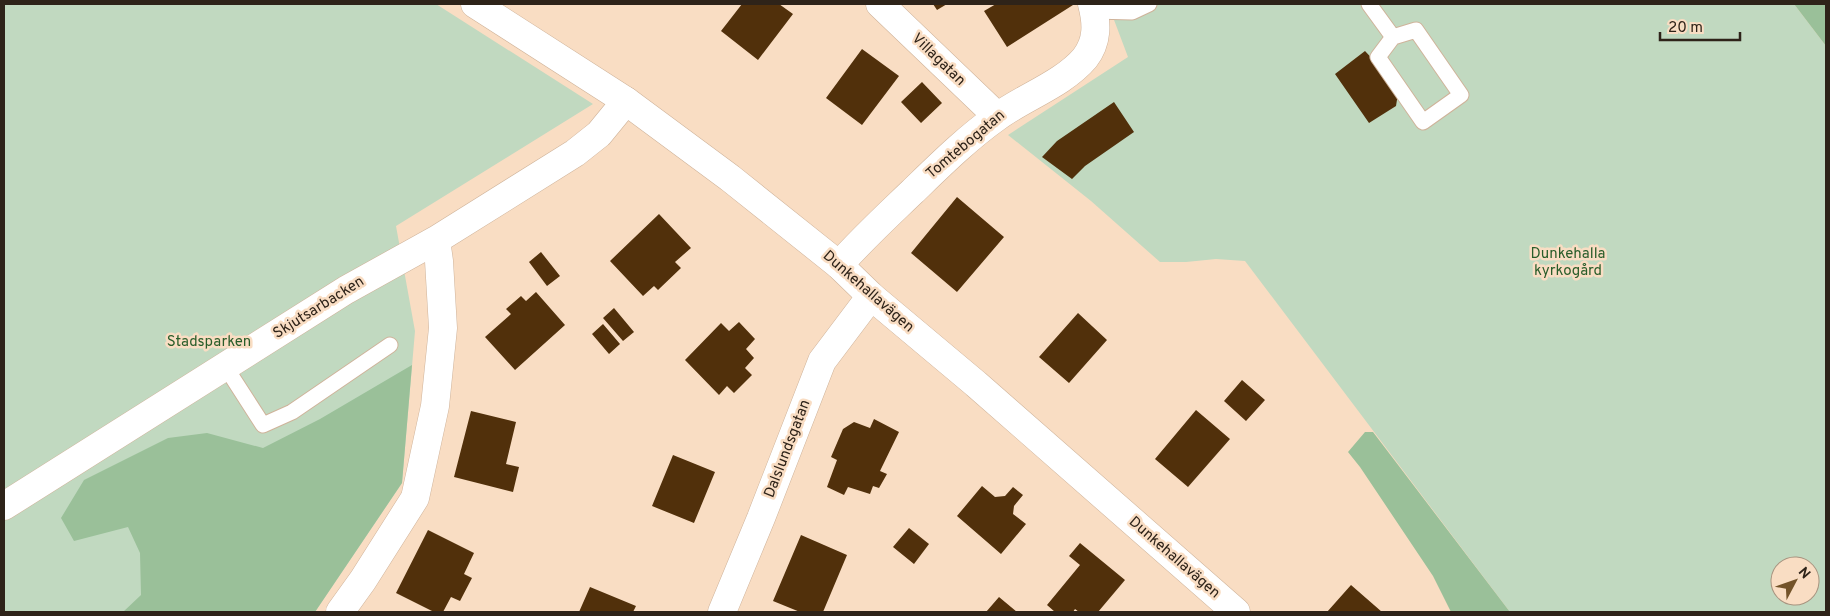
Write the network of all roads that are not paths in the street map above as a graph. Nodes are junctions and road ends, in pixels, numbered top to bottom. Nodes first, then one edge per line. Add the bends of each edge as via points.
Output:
1 (475, 4) edge
2 (880, 4) edge
3 (1150, 4) edge
4 (1369, 4) edge
5 (1093, 7) edge
6 (1393, 37) junction
7 (626, 101) junction
8 (997, 116) junction
9 (436, 240) junction
10 (839, 265) junction
11 (871, 296) junction
12 (390, 345) dead end
13 (226, 366) junction
14 (4, 506) edge
15 (340, 612) edge
16 (722, 612) edge
17 (1236, 612) edge

1 - 7 street, Dunkehallavägen
2 - 8 street, Villagatan
3 - 5 lane via 1132,12
4 - 6 lane
5 - 8 street, Tomtebogatan via 1096,37 1085,58 1028,100
6 - 6 lane via 1378,57 1423,122 1461,95 1416,30
7 - 9 street, Skjutsarbacken via 599,134 575,153
7 - 10 street, Dunkehallavägen
8 - 10 street, Tomtebogatan via 942,163
9 - 13 street, Skjutsarbacken via 346,290
9 - 15 street via 443,328 435,406 415,498
10 - 11 street, Dunkehallavägen
11 - 16 street, Dalslundsgatan via 822,361
11 - 17 street, Dunkehallavägen
12 - 13 lane via 292,412 263,425
13 - 14 street, Skjutsarbacken

